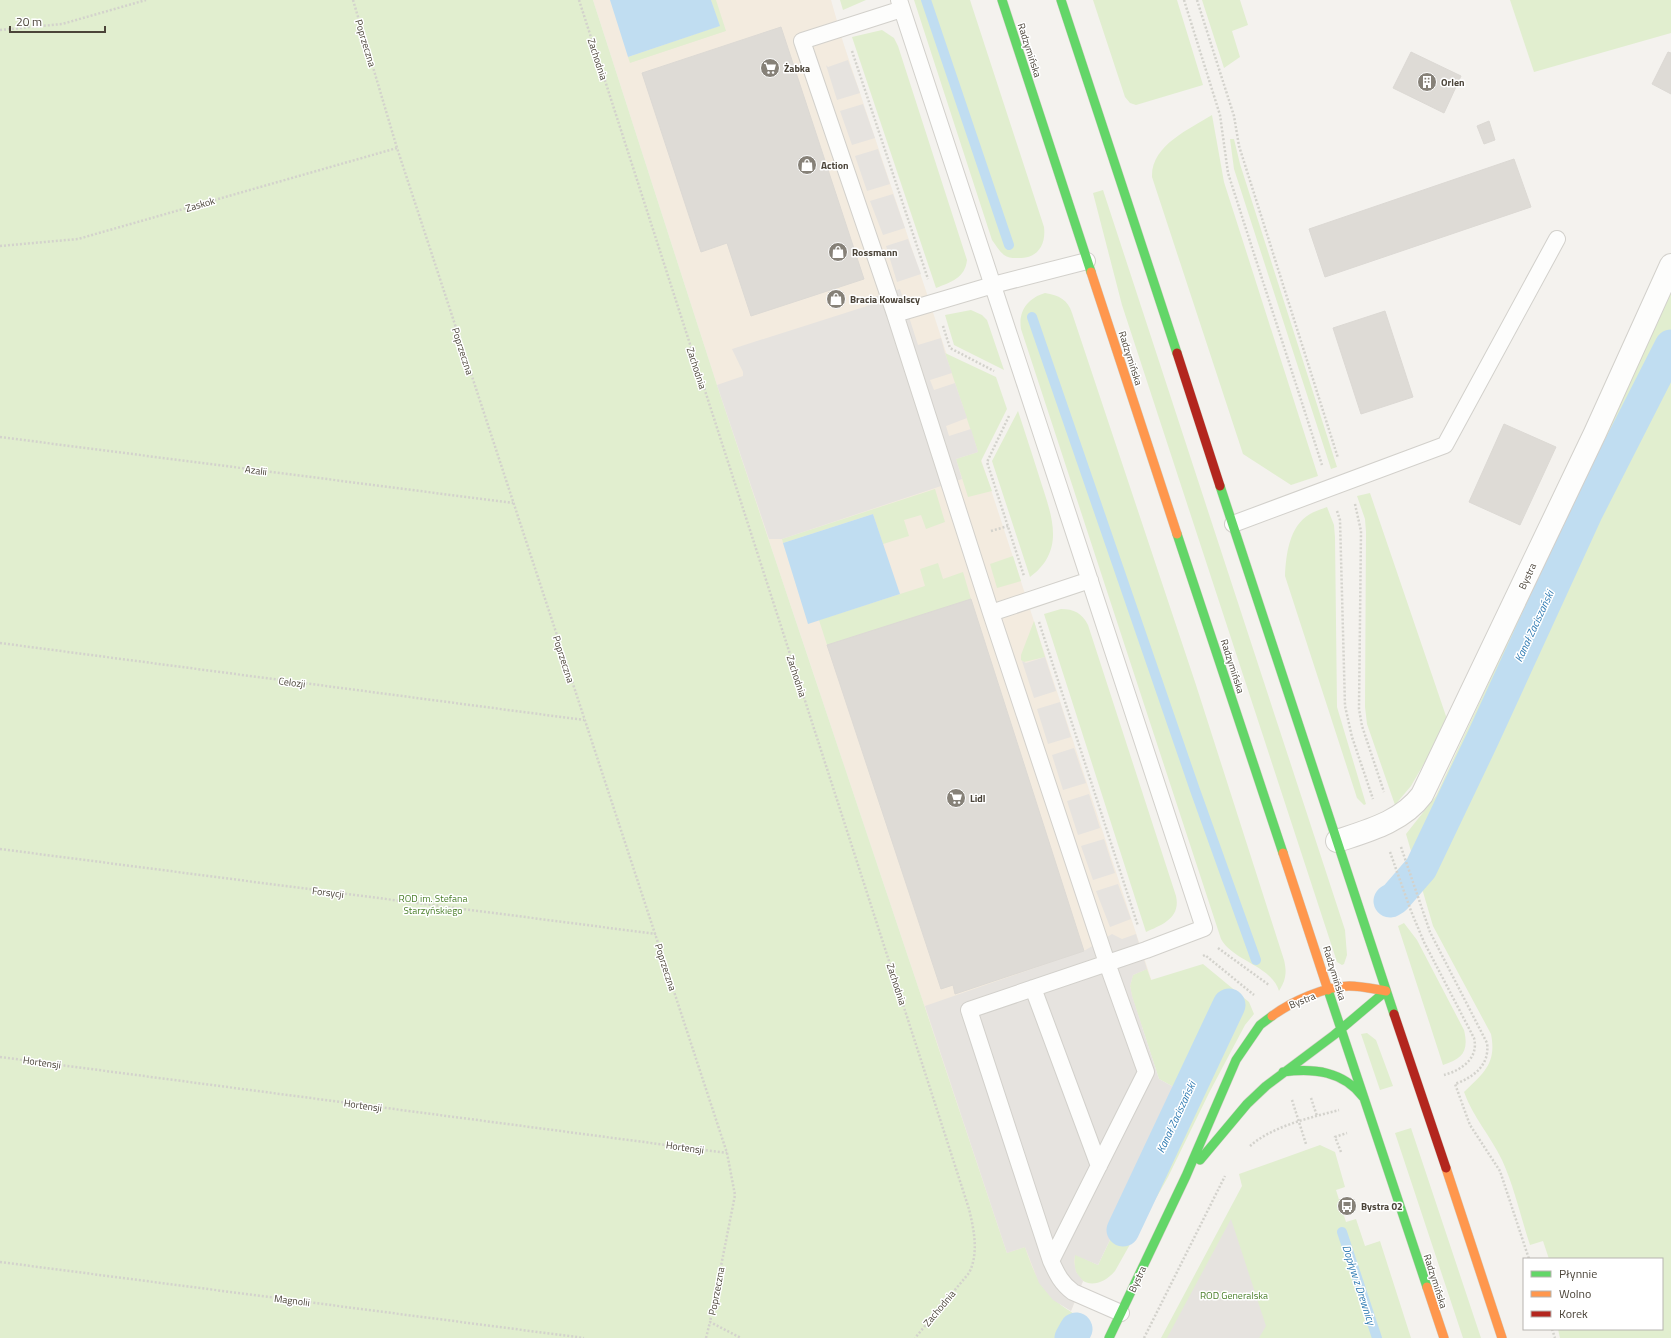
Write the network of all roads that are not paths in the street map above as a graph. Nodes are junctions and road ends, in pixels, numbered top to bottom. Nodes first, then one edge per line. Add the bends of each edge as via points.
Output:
1 (1002, 0) edge
2 (1061, 0) edge
3 (901, 5) edge
4 (1557, 239) dead end
5 (1087, 261) junction
6 (1671, 265) edge
7 (992, 286) junction
8 (895, 314) junction
9 (1233, 524) junction
10 (1090, 580) junction
11 (991, 613) junction
12 (1337, 841) junction
13 (1107, 963) junction
14 (1033, 988) junction
15 (1328, 989) junction
16 (1386, 991) junction
17 (1341, 1029) junction
18 (1283, 1072) junction
19 (1365, 1101) junction
20 (1099, 1166) junction
21 (1186, 1176) junction
22 (1051, 1261) junction
23 (1121, 1313) junction
24 (1109, 1338) edge
25 (1444, 1338) edge
26 (1502, 1338) edge

1 - 5 main road, Radzymińska
2 - 9 main road
3 - 7 lane
3 - 8 lane via 844,28 802,41
4 - 9 lane via 1445,445
5 - 7 lane
5 - 15 main road, Radzymińska
6 - 12 street, Bystra via 1595,433 1422,795 1418,801 1387,823
7 - 8 lane
7 - 10 lane
8 - 11 lane
9 - 12 main road
10 - 11 lane
10 - 13 lane via 1204,928
11 - 13 lane
12 - 16 main road
13 - 14 lane
13 - 20 lane via 1146,1072
14 - 20 lane
14 - 22 lane via 969,1010
15 - 16 main road, Bystra via 1349,986
15 - 17 main road, Radzymińska
15 - 21 main road, Bystra via 1284,1007 1260,1024 1242,1047
16 - 17 main road, Bystra
16 - 26 main road
17 - 18 main road, Bystra
17 - 19 main road, Radzymińska
18 - 19 main road via 1301,1070 1333,1074 1354,1086
18 - 21 main road, Bystra via 1247,1104
19 - 25 main road, Radzymińska
20 - 22 lane
21 - 23 main road, Bystra
22 - 23 lane via 1058,1278 1073,1292
23 - 24 main road, Bystra

